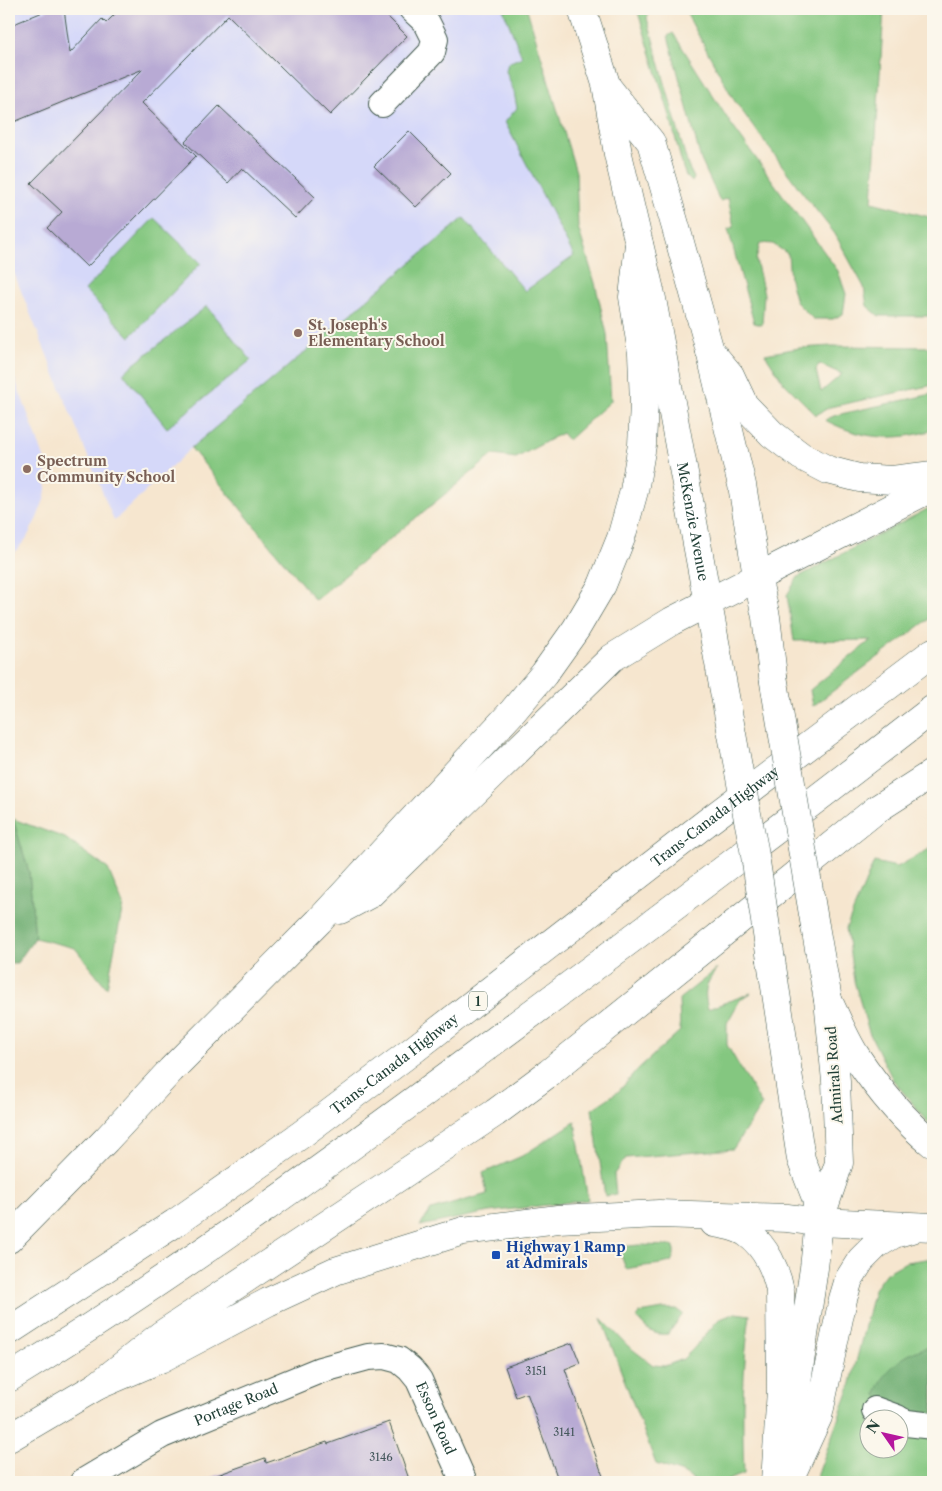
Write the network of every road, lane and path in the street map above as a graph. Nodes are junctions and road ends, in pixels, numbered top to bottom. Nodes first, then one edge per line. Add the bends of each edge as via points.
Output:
1 (412, 9) edge
2 (582, 9) edge
3 (606, 84) junction
4 (382, 104) dead end
5 (639, 244) junction
6 (710, 350) junction
7 (933, 475) edge
8 (933, 487) edge
9 (757, 576) junction
10 (706, 603) junction
11 (933, 652) edge
12 (933, 709) edge
13 (933, 773) edge
14 (319, 922) junction
15 (815, 926) joint
16 (771, 960) joint
17 (828, 1000) junction
18 (933, 1144) edge
19 (659, 1214) junction
20 (819, 1222) junction
21 (925, 1227) edge
22 (9, 1239) edge
23 (9, 1331) edge
24 (399, 1360) joint
25 (9, 1378) edge
26 (96, 1386) junction
27 (910, 1422) edge
28 (933, 1426) edge
29 (9, 1438) edge
30 (84, 1482) edge
31 (464, 1482) edge
32 (776, 1482) edge

1 - 4 street via 427,23 435,39 432,52
2 - 3 main road, McKenzie Avenue
3 - 5 main road, McKenzie Avenue
3 - 6 main road, McKenzie Avenue via 651,142
5 - 10 main road, McKenzie Avenue via 654,308
5 - 14 main road via 633,297 642,353 642,445 621,538 602,585 576,630 513,711
6 - 7 main road via 730,375 744,406 772,434 801,456 828,470 859,478 892,480
6 - 9 main road, McKenzie Avenue via 742,485
8 - 9 main road
9 - 10 main road
9 - 15 main road, McKenzie Avenue, bridge
10 - 14 main road via 612,658 370,894
10 - 16 main road, McKenzie Avenue, bridge via 754,849
11 - 23 main road, Trans-Canada Highway / 1 via 302,1134 175,1223
12 - 25 main road via 393,1117 264,1210
13 - 26 main road via 877,809 495,1113 161,1335
14 - 22 main road
15 - 17 main road, Admirals Road
16 - 20 main road, Admirals Road via 801,1159 816,1198
17 - 18 main road via 856,1055 886,1097
17 - 20 main road, Admirals Road via 839,1162
19 - 20 main road
19 - 26 main road via 558,1219 463,1231 335,1271 160,1359
19 - 32 main road via 719,1223 747,1233 765,1251 778,1280 781,1390
20 - 21 main road
20 - 32 main road, Admirals Road via 796,1389
21 - 32 main road via 894,1234 876,1245 849,1279 818,1417 794,1469
24 - 30 street, Portage Road via 384,1356 368,1357 320,1370 162,1435
24 - 31 street, Esson Road via 419,1380
26 - 29 main road
27 - 28 street

